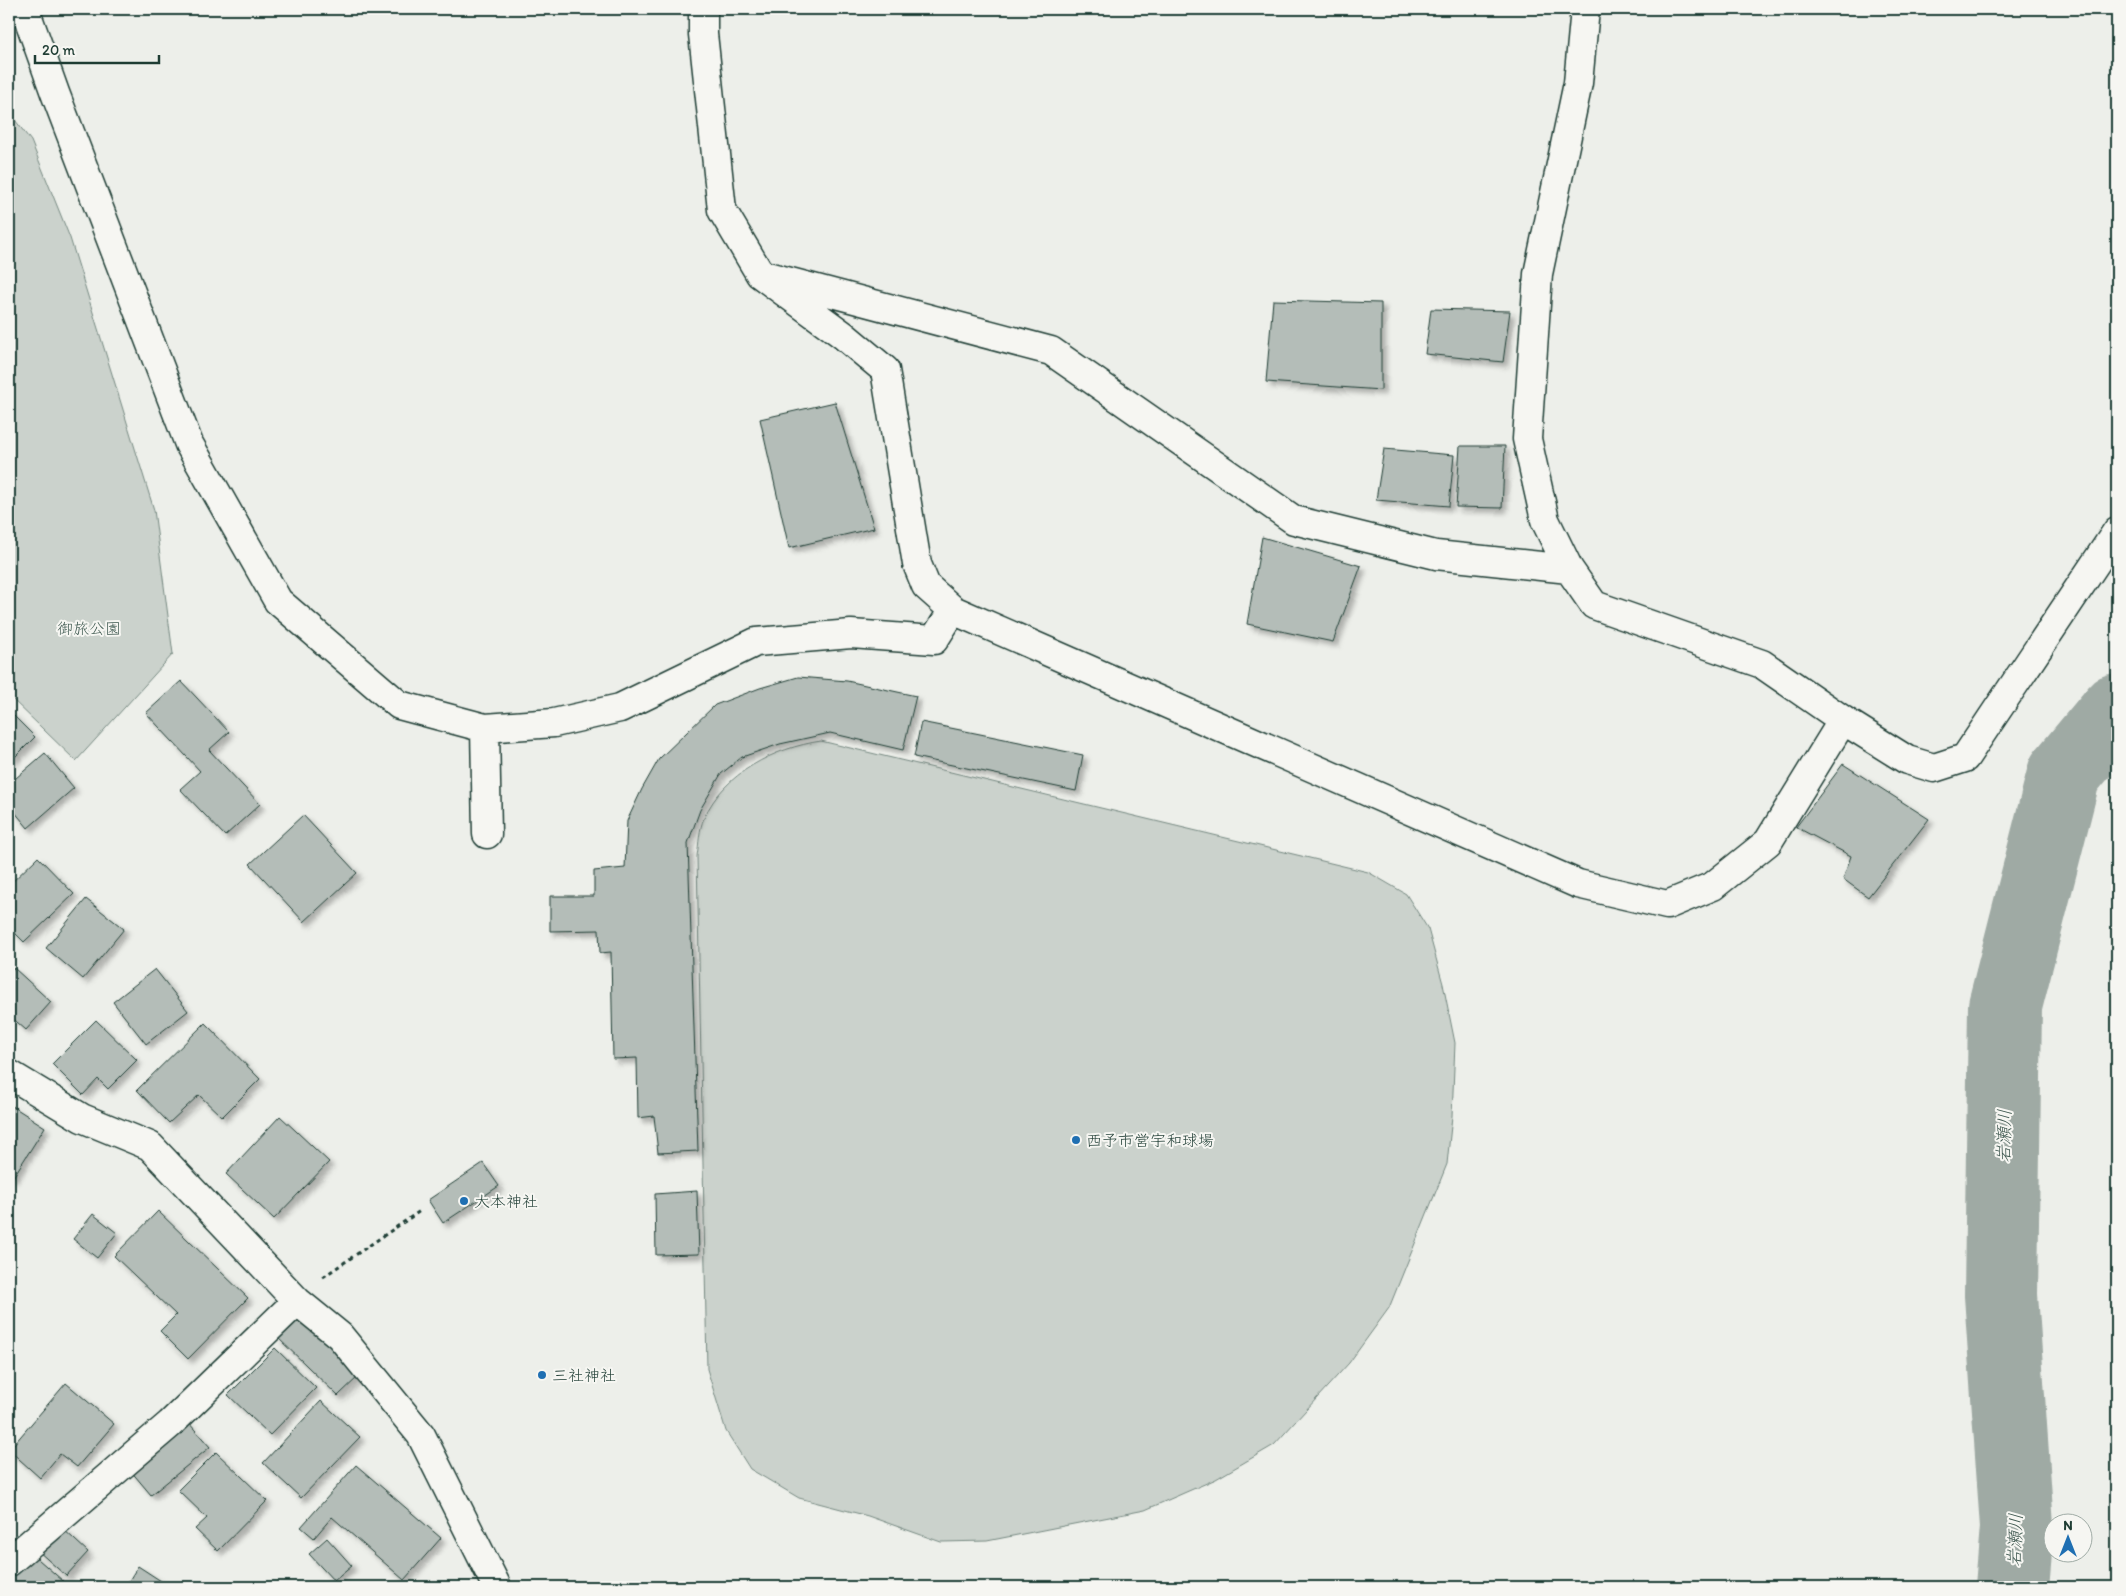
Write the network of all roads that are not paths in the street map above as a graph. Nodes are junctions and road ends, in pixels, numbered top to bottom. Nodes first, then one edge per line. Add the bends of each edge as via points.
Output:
1 (25, 9) edge
2 (703, 9) edge
3 (1585, 9) edge
4 (760, 274) junction
5 (2117, 531) edge
6 (1569, 569) junction
7 (953, 610) junction
8 (1843, 720) junction
9 (484, 728) junction
10 (487, 834) dead end
11 (9, 1074) edge
12 (297, 1301) junction
13 (9, 1562) edge
14 (497, 1587) edge

1 - 9 street via 189,444 278,601 399,705
2 - 4 street via 722,210
3 - 6 street via 1578,83 1538,274 1528,439 1545,520
4 - 6 street via 1051,351 1294,520 1436,555
4 - 7 street via 843,335 884,370 917,564 926,586
5 - 8 street via 1965,758 1934,768 1907,760
6 - 8 street via 1594,605 1762,664
7 - 8 street via 1578,884 1667,905 1712,886 1768,842
7 - 9 street via 934,640 851,634 756,642 620,708 554,723
9 - 10 street
11 - 12 street via 82,1118 150,1146
12 - 13 street via 170,1424
12 - 14 street via 340,1336 421,1435

